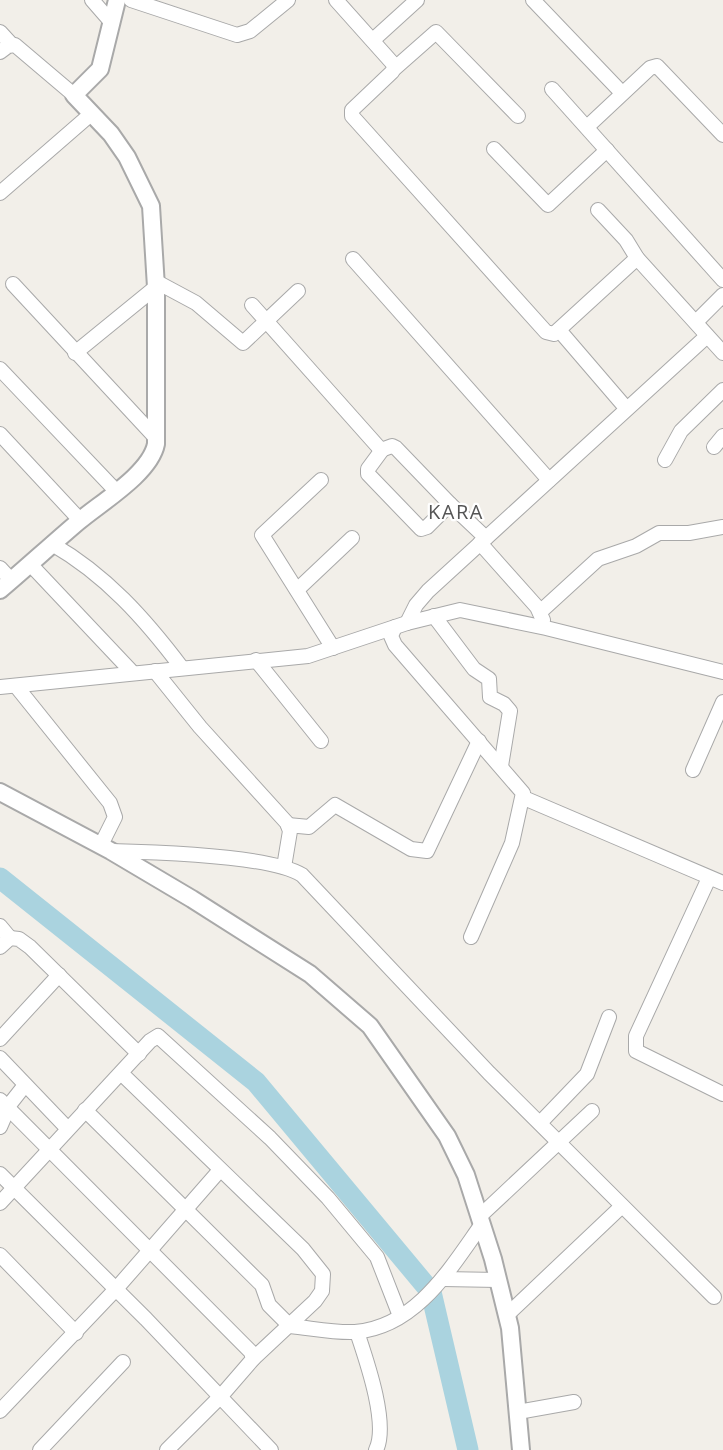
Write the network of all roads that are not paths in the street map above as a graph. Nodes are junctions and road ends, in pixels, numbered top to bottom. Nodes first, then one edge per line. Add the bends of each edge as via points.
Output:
1 (92, 0) edge
2 (117, 0) edge
3 (131, 0) edge
4 (288, 0) edge
5 (336, 0) edge
6 (417, 0) edge
7 (532, 0) edge
8 (112, 23) junction
9 (0, 32) edge
10 (373, 40) junction
11 (6, 48) edge
12 (394, 69) junction
13 (552, 88) dead end
14 (622, 93) junction
15 (74, 95) junction
16 (91, 114) junction
17 (518, 116) dead end
18 (587, 127) junction
19 (723, 135) edge
20 (494, 149) dead end
21 (607, 150) junction
22 (0, 193) edge
23 (598, 210) dead end
24 (637, 258) junction
25 (353, 259) dead end
26 (723, 280) edge
27 (13, 284) dead end
28 (155, 284) junction
29 (298, 291) dead end
30 (723, 295) edge
31 (252, 305) dead end
32 (266, 321) junction
33 (696, 322) junction
34 (559, 330) junction
35 (707, 336) junction
36 (75, 353) junction
37 (723, 353) edge
38 (0, 369) edge
39 (723, 390) edge
40 (626, 408) junction
41 (0, 434) edge
42 (156, 438) junction
43 (382, 450) junction
44 (665, 460) dead end
45 (321, 480) dead end
46 (549, 480) junction
47 (117, 492) junction
48 (450, 504) junction
49 (80, 520) junction
50 (723, 527) edge
51 (352, 538) dead end
52 (483, 541) junction
53 (52, 544) junction
54 (30, 564) junction
55 (4, 580) edge
56 (297, 590) junction
57 (540, 612) junction
58 (434, 616) junction
59 (401, 625) junction
60 (546, 628) junction
61 (333, 648) junction
62 (256, 660) junction
63 (182, 668) junction
64 (155, 671) junction
65 (132, 672) junction
66 (723, 672) edge
67 (16, 686) junction
68 (0, 687) edge
69 (723, 702) edge
70 (321, 741) dead end
71 (478, 741) junction
72 (501, 766) junction
73 (693, 770) dead end
74 (0, 792) edge
75 (524, 798) junction
76 (288, 825) junction
77 (106, 848) junction
78 (284, 867) junction
79 (709, 878) junction
80 (723, 883) edge
81 (0, 926) edge
82 (471, 937) dead end
83 (5, 942) edge
84 (59, 975) junction
85 (609, 1017) dead end
86 (0, 1039) edge
87 (139, 1054) junction
88 (0, 1058) edge
89 (122, 1074) junction
90 (25, 1086) junction
91 (723, 1094) edge
92 (4, 1104) edge
93 (86, 1110) junction
94 (592, 1111) dead end
95 (540, 1123) junction
96 (0, 1127) edge
97 (67, 1128) junction
98 (560, 1142) junction
99 (48, 1150) junction
100 (220, 1170) junction
101 (0, 1174) edge
102 (13, 1189) junction
103 (0, 1203) edge
104 (622, 1206) junction
105 (184, 1209) junction
106 (481, 1220) junction
107 (148, 1250) junction
108 (0, 1255) edge
109 (443, 1279) junction
110 (498, 1280) junction
111 (116, 1289) junction
112 (714, 1297) dead end
113 (507, 1315) junction
114 (400, 1316) junction
115 (290, 1326) junction
116 (357, 1332) junction
117 (76, 1333) junction
118 (252, 1359) junction
119 (123, 1362) dead end
120 (221, 1396) junction
121 (574, 1402) dead end
122 (0, 1410) edge
123 (518, 1412) junction
124 (40, 1450) edge
125 (167, 1450) edge
126 (271, 1450) edge
127 (376, 1450) edge
128 (521, 1450) edge

1 - 8 street
2 - 8 street
3 - 4 street via 237,35 250,31
5 - 10 street
6 - 10 street
7 - 14 street
8 - 15 street via 100,69
9 - 11 street
10 - 12 street via 394,63
11 - 15 street
12 - 17 street via 436,32
12 - 34 street via 352,110 352,116 546,332 552,335
13 - 18 street
14 - 18 street
14 - 19 street via 657,66
15 - 16 street
16 - 22 street
16 - 28 street via 127,157 150,200
18 - 21 street
20 - 21 street via 547,205
21 - 26 street
23 - 24 street
24 - 33 street
24 - 34 street
25 - 46 street
27 - 36 street
28 - 32 street via 196,303 243,343
28 - 36 street
28 - 42 street
29 - 32 street
30 - 33 street
31 - 32 street
32 - 43 street
33 - 35 street
34 - 40 street
35 - 37 street
35 - 40 street
36 - 42 street
38 - 47 street
39 - 44 street via 681,431
40 - 46 street
41 - 49 street
42 - 47 street via 148,460
43 - 48 street via 394,446
43 - 48 street via 368,472 421,529
45 - 56 street via 262,535
46 - 52 street
47 - 49 street
48 - 52 street
49 - 53 street
50 - 57 street via 659,533 598,560
51 - 56 street
52 - 57 street
52 - 59 street via 418,602
53 - 54 street
53 - 63 street via 86,564 114,589
54 - 55 street
54 - 65 street
56 - 61 street
57 - 60 street
58 - 59 street
58 - 60 street via 466,610
58 - 72 street via 474,669 488,677 490,697 510,711
59 - 61 street
59 - 71 street via 391,636 395,645
60 - 66 street
61 - 62 street via 308,656
62 - 63 street
62 - 70 street
63 - 64 street
64 - 65 street
64 - 76 street
65 - 67 street
67 - 68 street
67 - 77 street via 110,803 115,817
69 - 73 street
71 - 72 street
71 - 76 street via 427,851 411,849 335,805 309,827
72 - 75 street
74 - 77 street
75 - 79 street
75 - 82 street via 512,843
76 - 78 street
77 - 78 street
77 - 106 street via 310,974 370,1026 447,1136
78 - 95 street via 308,880
79 - 80 street
79 - 91 street via 635,1044 636,1051 648,1059
81 - 83 street
83 - 84 street via 19,939
84 - 86 street
84 - 87 street
85 - 95 street via 587,1074
87 - 89 street
87 - 114 street via 153,1038 160,1037 308,1175 377,1257
88 - 90 street
89 - 93 street
89 - 100 street
90 - 92 street
90 - 97 street
92 - 96 street
92 - 99 street
93 - 97 street
93 - 105 street
94 - 98 street
95 - 98 street
97 - 99 street
98 - 104 street
98 - 106 street
99 - 102 street
99 - 107 street
100 - 105 street
100 - 115 street via 303,1249 323,1274 322,1291
101 - 102 street
102 - 103 street
102 - 111 street
104 - 112 street
104 - 113 street
105 - 107 street
105 - 115 street via 262,1285 269,1305
106 - 109 street
106 - 110 street
107 - 111 street
107 - 118 street via 249,1349
108 - 117 street
109 - 110 street
109 - 114 street via 414,1308
110 - 113 street
111 - 117 street
111 - 120 street
113 - 123 street
114 - 116 street
115 - 116 street
115 - 118 street
116 - 127 street via 373,1382 381,1436
117 - 122 street
118 - 120 street
119 - 124 street
120 - 125 street
120 - 126 street
121 - 123 street
123 - 128 street

